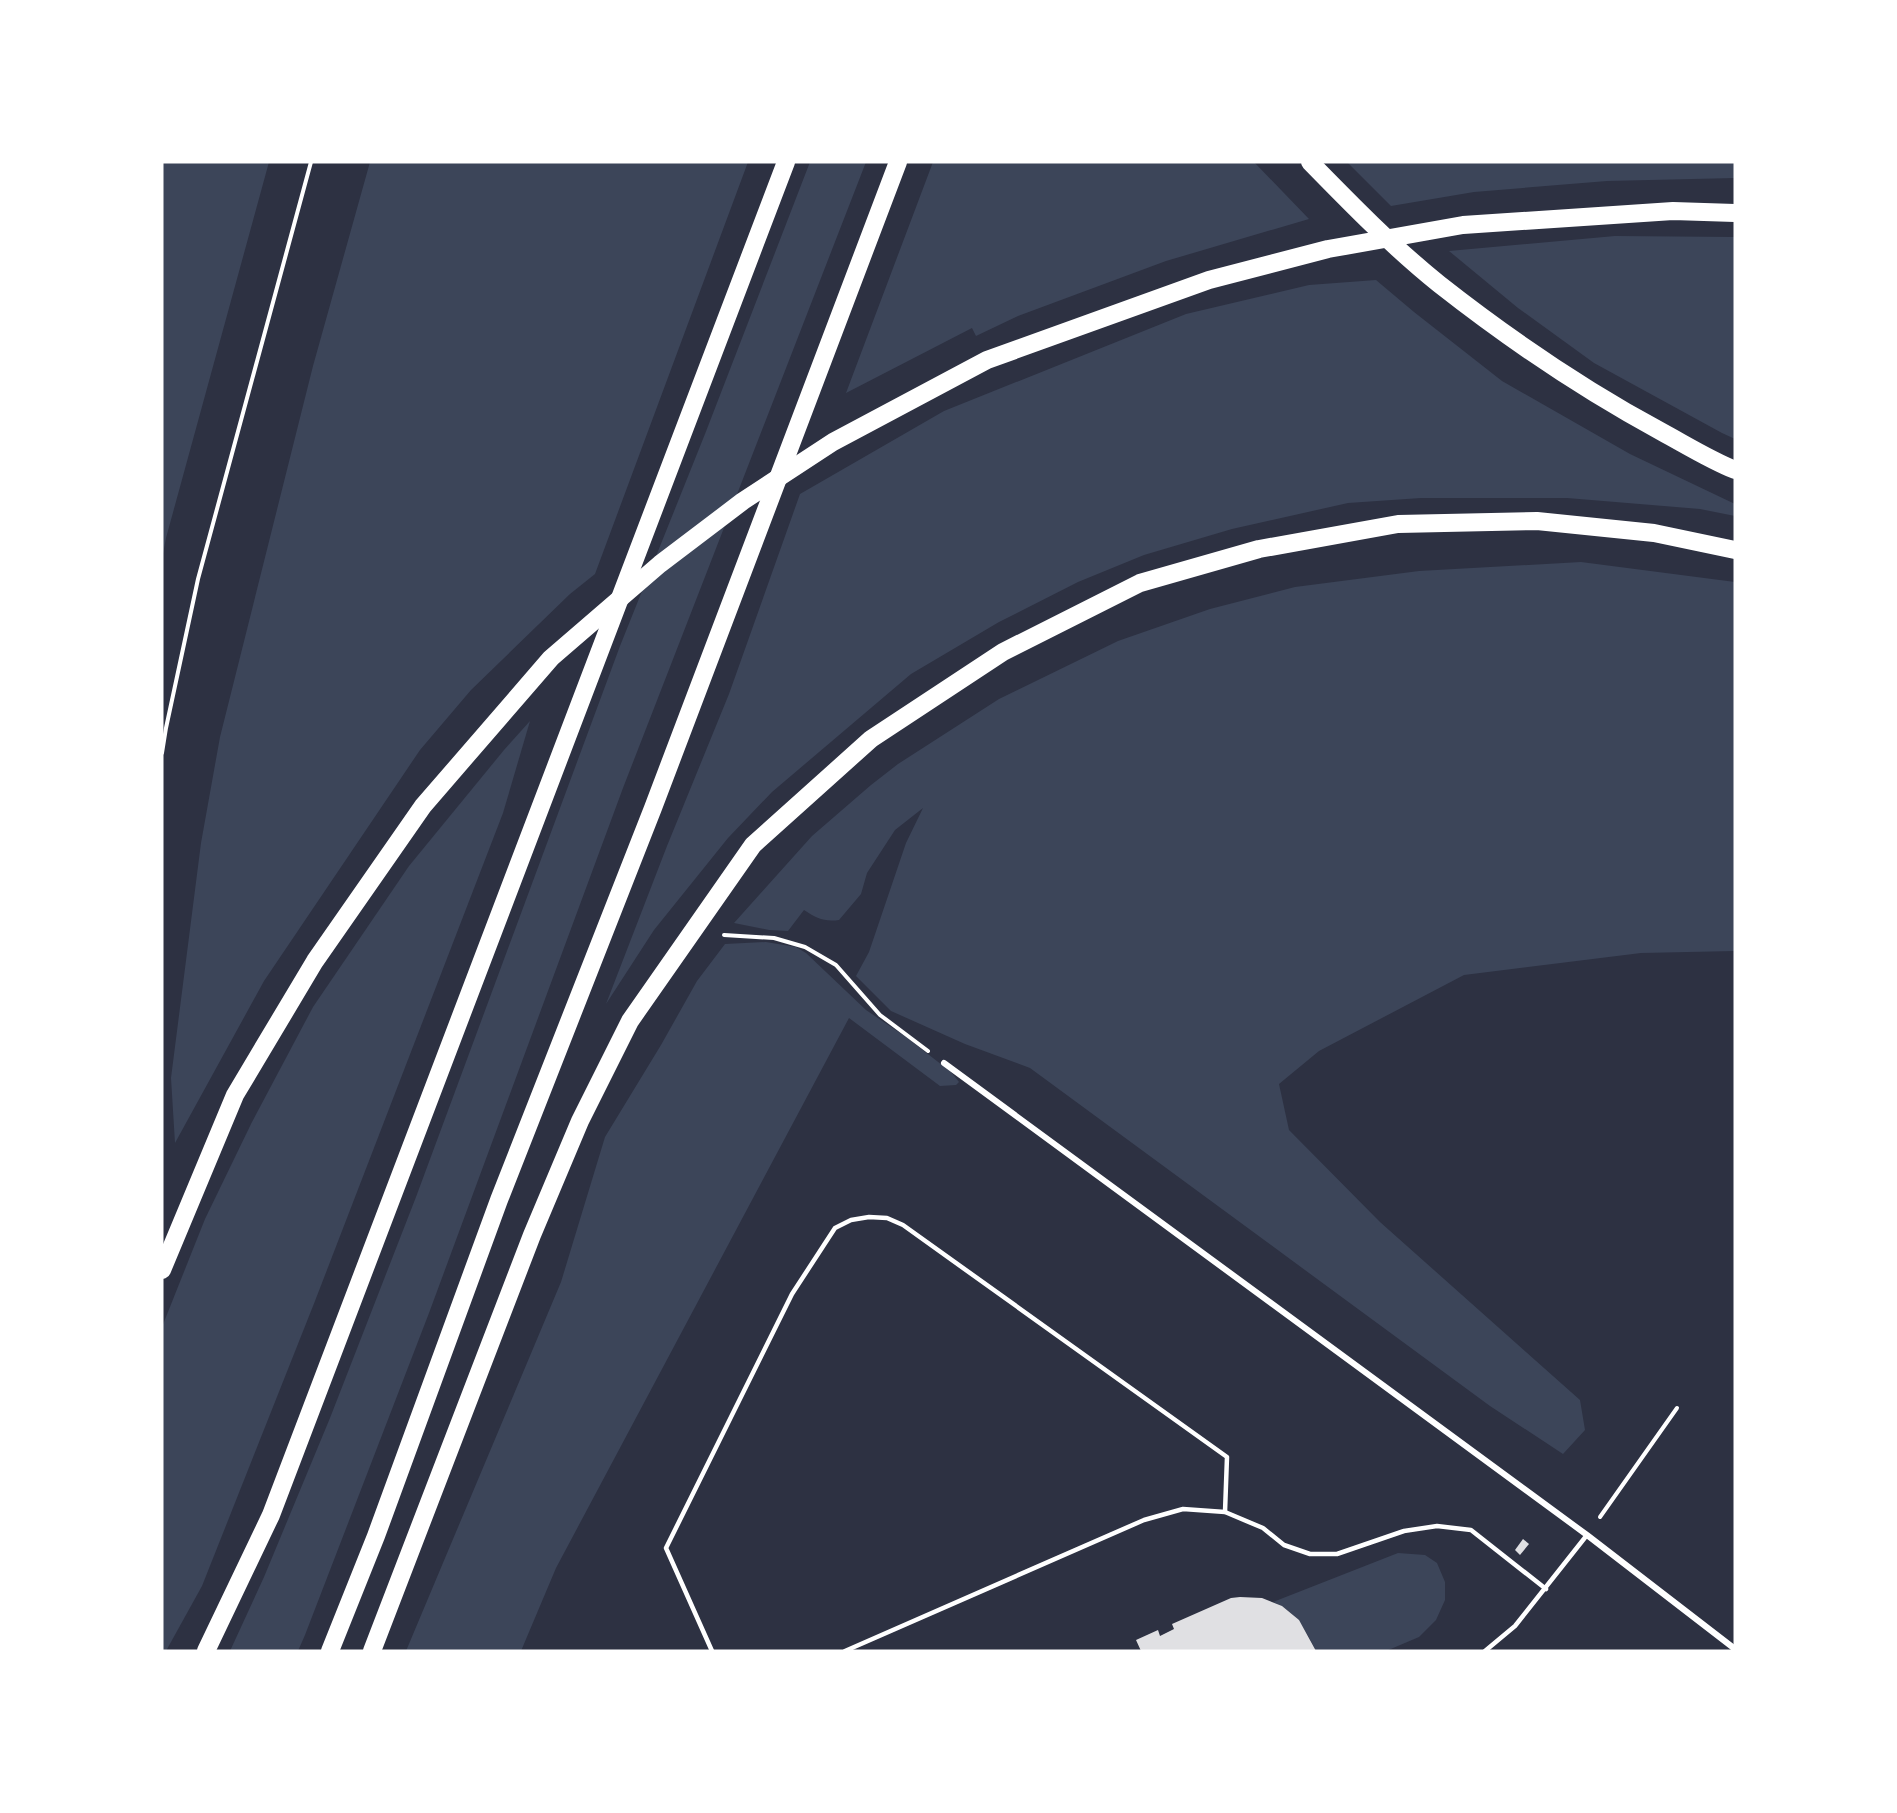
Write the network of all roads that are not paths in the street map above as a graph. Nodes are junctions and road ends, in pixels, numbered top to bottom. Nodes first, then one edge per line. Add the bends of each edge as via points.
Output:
1 (786, 162) edge
2 (898, 162) edge
3 (1310, 162) edge
4 (1735, 213) edge
5 (1735, 470) edge
6 (1735, 550) edge
7 (944, 1063) road end
8 (162, 1270) edge
9 (1225, 1512) junction
10 (1587, 1535) junction
11 (1546, 1589) junction
12 (1735, 1649) edge
13 (206, 1651) edge
14 (330, 1651) edge
15 (372, 1651) edge
16 (712, 1651) edge
17 (845, 1651) edge
18 (1485, 1651) edge

1 - 13 highway via 271,1515
2 - 14 highway
3 - 5 highway via 1438,283 1533,352 1640,420
4 - 8 highway via 1673,210 1463,225 1328,249 1209,280 987,360 833,442 743,501 660,564 551,658 423,806 315,961 235,1095
6 - 15 highway via 1654,533 1537,521 1398,524 1259,549 1140,584 1003,652 872,739 753,845 630,1021 580,1121 532,1235
7 - 10 street
9 - 11 lane via 1263,1528 1284,1545 1310,1554 1337,1554 1404,1531 1437,1526 1471,1530
9 - 16 lane via 1227,1457 903,1225 886,1218 851,1220 835,1228 792,1294 666,1548
9 - 17 lane via 1183,1509 1144,1520
10 - 11 lane
10 - 12 street
11 - 18 lane via 1515,1626

